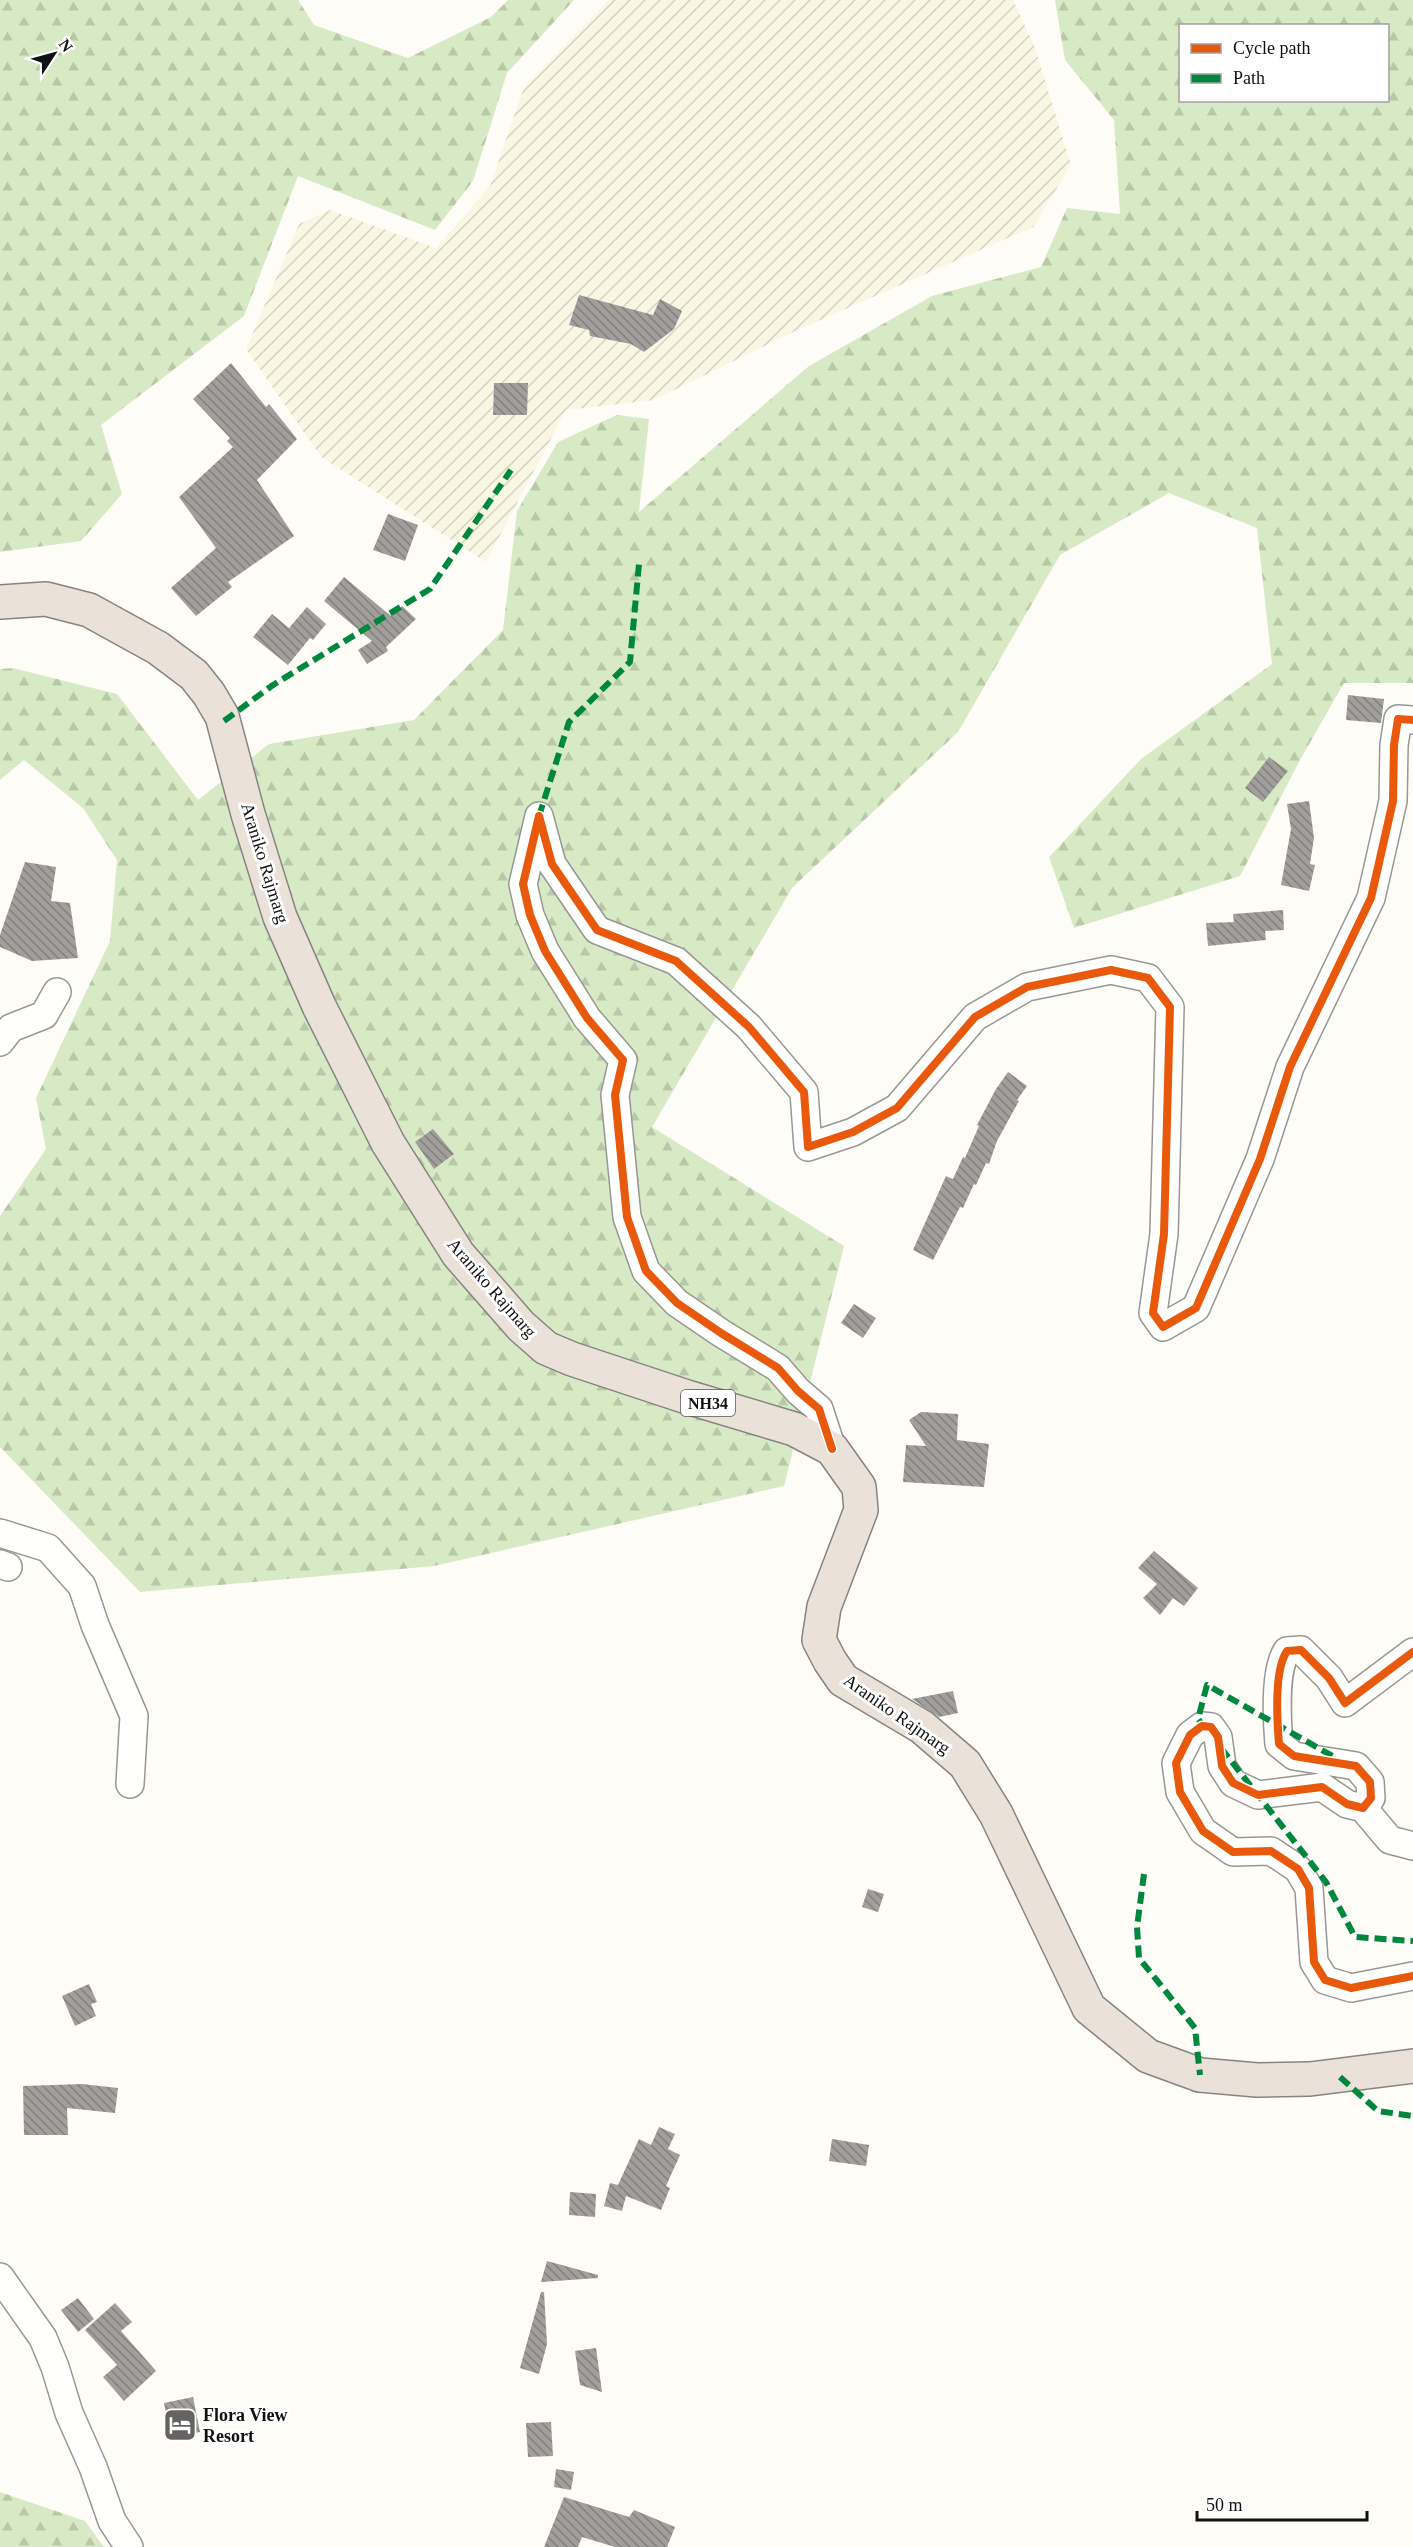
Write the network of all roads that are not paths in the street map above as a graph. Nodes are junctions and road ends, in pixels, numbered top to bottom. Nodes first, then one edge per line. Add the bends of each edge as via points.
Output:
1 (0, 602) edge
2 (1413, 720) edge
3 (57, 992) dead end
4 (0, 1042) edge
5 (832, 1449) junction
6 (0, 1533) edge
7 (1413, 1652) edge
8 (130, 1784) dead end
9 (1363, 1808) junction
10 (1413, 1846) edge
11 (1413, 1976) edge
12 (1413, 2066) edge
13 (0, 2277) edge
14 (129, 2547) edge

1 - 5 highway, Araniko Rajmarg / NH34 via 46,599 89,610 158,648 194,675 209,694 222,716 280,917 319,1006 388,1143 458,1254 520,1326 546,1348 572,1359 748,1413 794,1429
2 - 5 street via 1398,719 1393,801 1371,898 1290,1067 1260,1159 1196,1308 1163,1327 1153,1312 1164,1234 1170,1007 1148,978 1111,970 1027,987 975,1017 897,1108 853,1132 808,1147 804,1092 749,1027 676,961 597,930 552,864 539,816 523,884 530,915 545,951 587,1018 623,1060 615,1095 627,1216 646,1271 677,1303 778,1368 819,1409
3 - 4 street via 44,1015 12,1028
5 - 12 highway, Araniko Rajmarg / NH34 via 858,1487 861,1510 824,1607 819,1640 843,1680 922,1727 965,1764 996,1814 1089,2008 1148,2056 1200,2075 1310,2079
6 - 8 street via 48,1548 82,1586 134,1716
7 - 9 street via 1345,1703 1329,1678 1301,1650 1287,1651 1281,1660 1279,1744 1294,1756 1356,1766 1370,1782 1371,1798
9 - 10 street via 1390,1840
9 - 11 street via 1347,1804 1322,1787 1258,1795 1233,1783 1222,1766 1218,1737 1211,1727 1202,1726 1190,1735 1176,1764 1180,1792 1203,1832 1233,1852 1271,1851 1298,1869 1309,1888 1314,1962 1324,1980 1351,1988
13 - 14 street via 42,2338 112,2521

